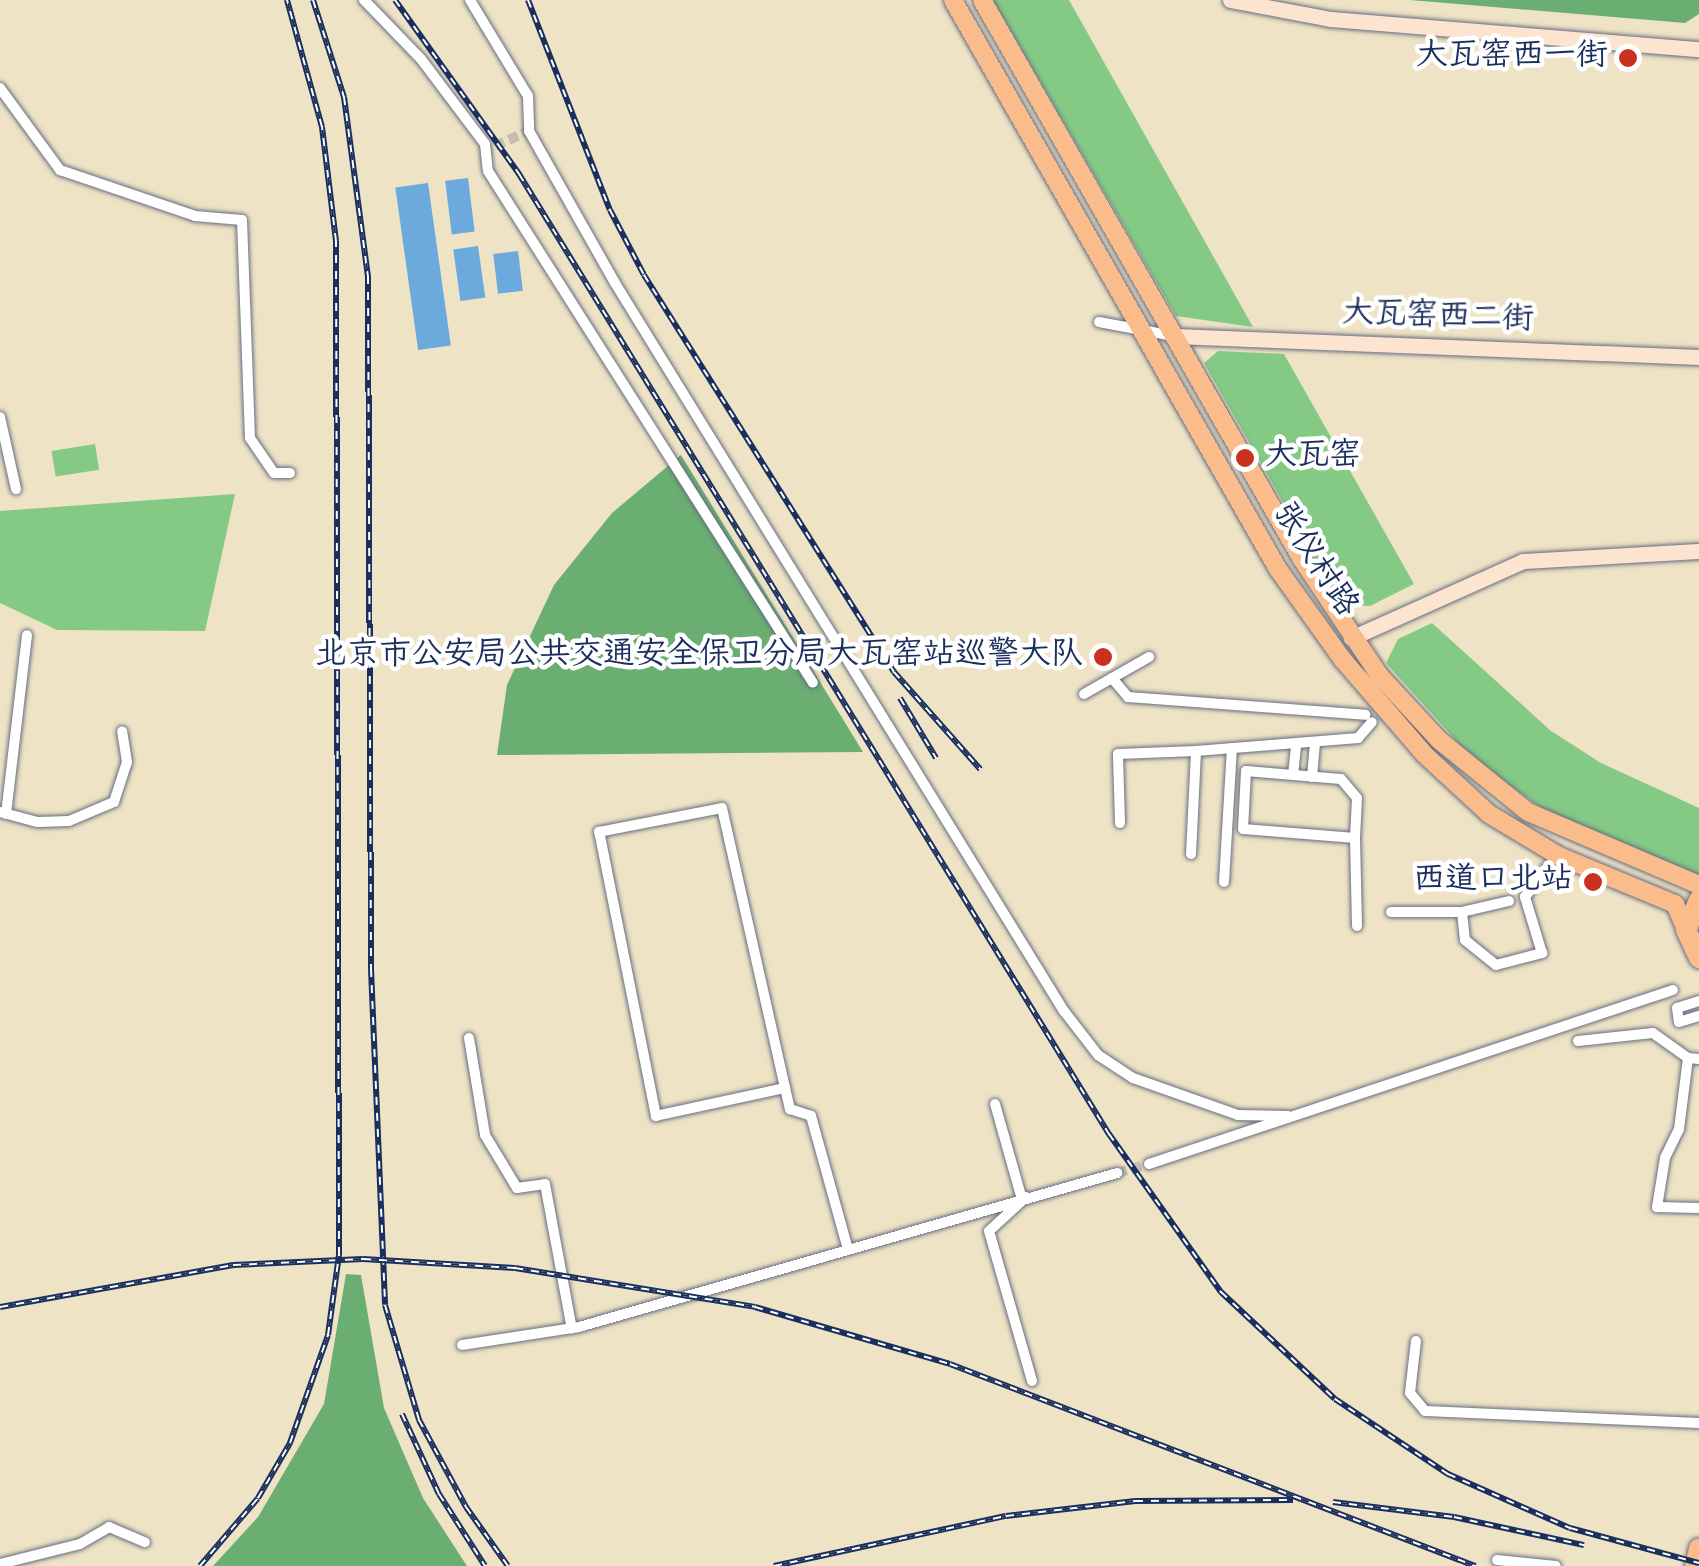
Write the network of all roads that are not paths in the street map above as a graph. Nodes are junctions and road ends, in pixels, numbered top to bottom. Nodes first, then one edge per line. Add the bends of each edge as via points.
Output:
1 (364, 0) edge
2 (470, 0) edge
3 (953, 0) edge
4 (982, 0) edge
5 (1230, 0) edge
6 (1699, 48) edge
7 (0, 88) edge
8 (1100, 322) dead end
9 (1140, 328) junction
10 (1175, 336) junction
11 (1699, 357) edge
12 (0, 418) edge
13 (290, 473) dead end
14 (16, 490) dead end
15 (1699, 551) edge
16 (27, 635) dead end
17 (1351, 638) junction
18 (1149, 656) dead end
19 (1112, 678) junction
20 (813, 683) dead end
21 (1084, 694) dead end
22 (122, 731) dead end
23 (1315, 742) junction
24 (1296, 744) junction
25 (1232, 748) junction
26 (1196, 750) junction
27 (1293, 775) junction
28 (1312, 777) junction
29 (3, 813) edge
30 (1120, 823) dead end
31 (1355, 838) junction
32 (1191, 854) dead end
33 (1548, 866) dead end
34 (1224, 882) dead end
35 (1699, 885) edge
36 (1699, 900) edge
37 (1509, 901) dead end
38 (1391, 912) dead end
39 (1462, 912) junction
40 (1356, 926) dead end
41 (1686, 930) junction
42 (1699, 958) edge
43 (1673, 990) dead end
44 (1699, 1001) edge
45 (1699, 1016) edge
46 (469, 1038) dead end
47 (1578, 1041) dead end
48 (1694, 1059) edge
49 (785, 1088) junction
50 (995, 1104) dead end
51 (1288, 1116) junction
52 (1150, 1164) tunnel mouth
53 (1117, 1173) tunnel mouth
54 (1026, 1195) junction
55 (1699, 1208) edge
56 (848, 1249) junction
57 (572, 1329) junction
58 (1416, 1341) dead end
59 (462, 1345) dead end
60 (1032, 1381) dead end
61 (1699, 1423) edge
62 (145, 1542) dead end
63 (1699, 1548) edge
64 (1496, 1560) dead end
65 (0, 1564) edge
66 (1556, 1566) edge
67 (1695, 1566) edge

1 - 20 street via 490,145 488,171
2 - 51 street via 528,96 529,131 586,235 1064,1011 1098,1054 1133,1078 1238,1115
3 - 9 main road, 张仪村路
4 - 10 main road, 张仪村路
5 - 6 street via 1330,19
7 - 13 street via 60,170 195,216 242,220 250,438 274,473
8 - 9 street
9 - 10 street
9 - 41 main road, 张仪村路 via 1278,569 1392,719 1490,814 1559,856 1675,904
10 - 11 street, 大瓦窑西二街
10 - 17 main road, 张仪村路
12 - 14 street
15 - 17 street via 1523,561
16 - 29 street
17 - 35 main road, 张仪村路 via 1439,740 1501,793 1570,834
18 - 19 street
19 - 21 street
19 - 23 street via 1128,697 1369,718 1358,738
22 - 29 street via 127,762 114,802 69,821
23 - 24 street
23 - 28 street
24 - 25 street
24 - 27 street
25 - 26 street
25 - 34 street
26 - 30 street via 1118,754
26 - 32 street
27 - 28 street
27 - 31 street via 1246,771 1243,829
28 - 31 street via 1341,780 1357,798
31 - 40 street
33 - 39 street via 1525,897 1542,954 1496,965 1465,940
36 - 41 highway
37 - 39 street
38 - 39 street
41 - 42 highway
43 - 51 street
44 - 45 street via 1677,1008 1680,1022
46 - 57 street via 485,1135 517,1188 545,1184
47 - 48 street via 1653,1032
48 - 55 street via 1656,1206
49 - 49 street via 722,808 599,832 656,1116
49 - 56 street via 790,1109 810,1116
50 - 54 street
51 - 52 street
53 - 54 street
54 - 56 street
54 - 60 street via 989,1231
56 - 57 street
57 - 59 street
58 - 61 street via 1410,1393 1425,1411
62 - 65 street via 109,1527 80,1544
63 - 67 highway
64 - 66 street

